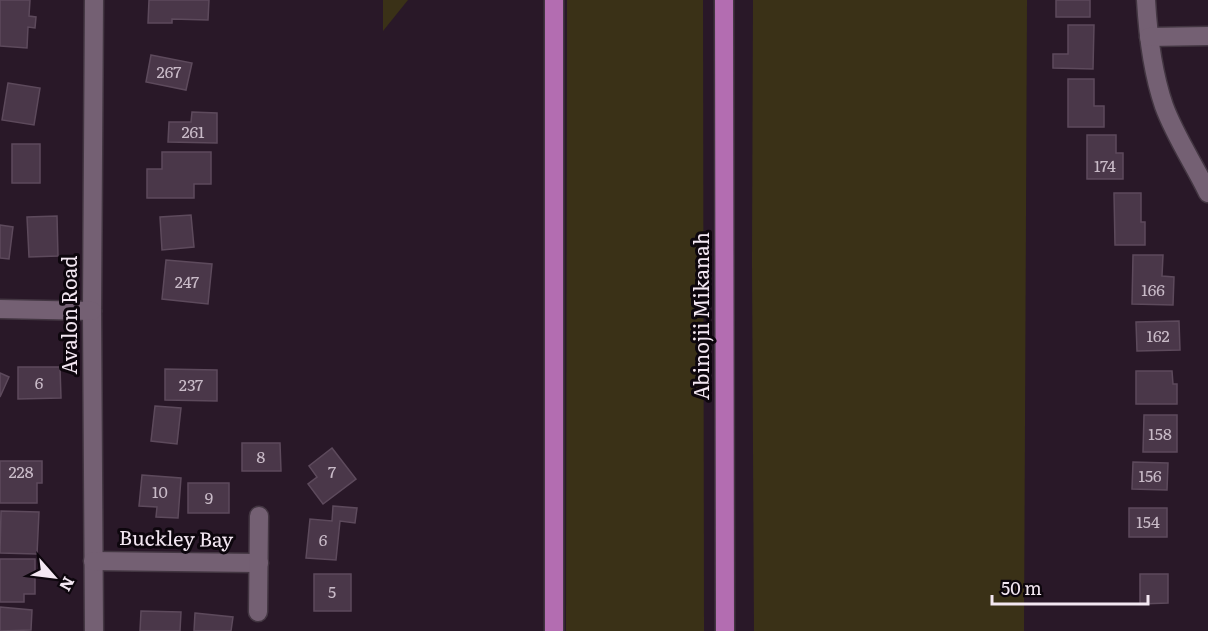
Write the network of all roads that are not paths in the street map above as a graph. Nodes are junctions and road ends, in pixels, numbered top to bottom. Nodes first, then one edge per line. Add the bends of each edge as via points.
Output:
1 (94, 0) edge
2 (554, 0) edge
3 (724, 0) edge
4 (1146, 0) edge
5 (1208, 36) edge
6 (1149, 37) junction
7 (1208, 193) edge
8 (0, 309) edge
9 (92, 310) junction
10 (259, 516) dead end
11 (93, 561) junction
12 (259, 563) junction
13 (258, 612) dead end
14 (94, 631) edge
15 (554, 631) edge
16 (725, 631) edge

1 - 9 street, Avalon Road
2 - 15 main road
3 - 16 main road, Abinojii Mikanah
4 - 6 street
5 - 6 street
6 - 7 street via 1164,106
8 - 9 street
9 - 11 street, Avalon Road
10 - 12 street, Buckley Bay
11 - 12 street, Buckley Bay
11 - 14 street, Avalon Road
12 - 13 street, Buckley Bay

